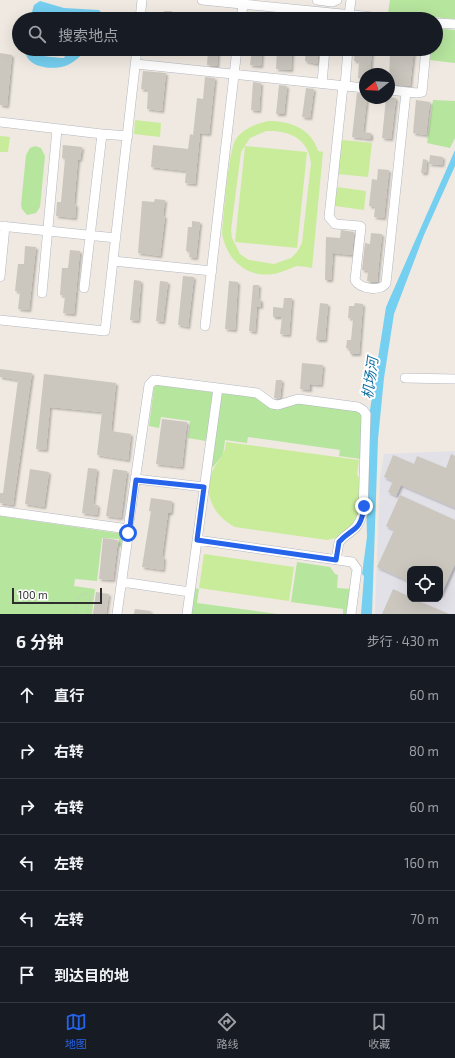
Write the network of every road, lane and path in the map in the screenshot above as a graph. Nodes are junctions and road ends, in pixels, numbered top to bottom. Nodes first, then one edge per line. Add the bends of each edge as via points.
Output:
1 (142, 0) edge
2 (202, 0) edge
3 (317, 0) edge
4 (337, 0) edge
5 (351, 0) edge
6 (239, 3) edge
7 (141, 12) edge
8 (312, 12) edge
9 (346, 12) edge
10 (443, 23) edge
11 (455, 24) edge
12 (137, 56) edge
13 (236, 56) edge
14 (325, 56) edge
15 (347, 56) edge
16 (425, 56) edge
17 (136, 64) junction
18 (234, 74) junction
19 (322, 83) junction
20 (344, 86) junction
21 (359, 87) edge
22 (395, 91) edge
23 (406, 92) junction
24 (0, 122) edge
25 (57, 129) junction
26 (102, 134) junction
27 (128, 136) junction
28 (2, 226) edge
29 (47, 231) junction
30 (90, 235) junction
31 (116, 238) junction
32 (113, 261) junction
33 (212, 271) junction
34 (0, 278) edge
35 (84, 288) dead end
36 (42, 293) dead end
37 (0, 320) edge
38 (205, 326) dead end
39 (405, 378) dead end
40 (455, 379) edge
41 (218, 388) junction
42 (136, 480) junction
43 (204, 487) junction
44 (0, 512) edge
45 (125, 530) junction
46 (197, 540) junction
47 (336, 560) junction
48 (122, 582) junction
49 (190, 592) junction
50 (75, 614) edge
51 (87, 614) edge
52 (118, 614) edge
53 (187, 614) edge
54 (351, 614) edge

1 - 7 street
2 - 6 street
3 - 4 street
5 - 9 street
6 - 8 street
10 - 11 street
12 - 17 street
13 - 18 street
14 - 19 street
15 - 20 street
16 - 23 street via 422,92
17 - 18 street
17 - 27 street
18 - 19 street
18 - 33 street
19 - 20 street
20 - 21 street
20 - 23 street via 329,218 335,224 360,226 355,280 361,286 378,288 382,288 386,283
22 - 23 street
24 - 25 street
25 - 26 street
25 - 29 street
26 - 27 street
26 - 30 street
27 - 31 street
28 - 29 street
28 - 34 street
29 - 30 street
29 - 36 street
30 - 31 street
30 - 35 street
31 - 32 street
32 - 33 street
32 - 37 street via 105,331
33 - 38 street
39 - 40 street
41 - 42 street via 154,380 151,382
41 - 43 street
41 - 47 street via 257,393 272,404 278,405 298,399 358,407 366,414 363,513 354,531 339,542
42 - 43 street
42 - 45 street via 130,527
43 - 46 street
44 - 45 street
45 - 48 street via 128,536
46 - 47 street
46 - 49 street
47 - 54 street via 352,562 357,569
48 - 49 street
48 - 52 street
49 - 53 street
50 - 51 path via 78,597 87,593 91,598

